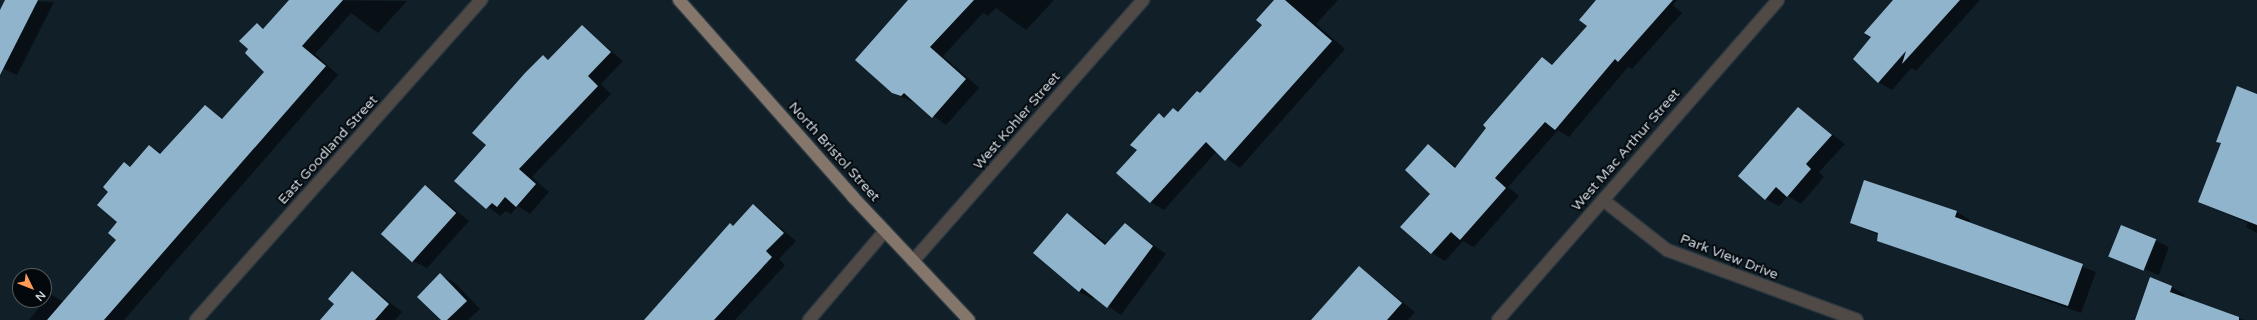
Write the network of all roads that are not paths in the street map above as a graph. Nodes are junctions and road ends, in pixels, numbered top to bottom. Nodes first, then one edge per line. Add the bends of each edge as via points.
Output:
1 (481, 0) edge
2 (679, 0) edge
3 (1143, 0) edge
4 (1778, 0) edge
5 (1603, 200) junction
6 (886, 231) junction
7 (913, 261) junction
8 (196, 320) edge
9 (809, 320) edge
10 (969, 320) edge
11 (1498, 320) edge
12 (1857, 320) edge

1 - 8 street, East Goodland Street
2 - 6 main road, North Bristol Street
3 - 7 street, West Kohler Street
4 - 5 street, West Mac Arthur Street
5 - 11 street, West Mac Arthur Street
5 - 12 street, Park View Drive via 1668,250
6 - 7 main road, North Bristol Street
6 - 9 street
7 - 10 main road, North Bristol Street

